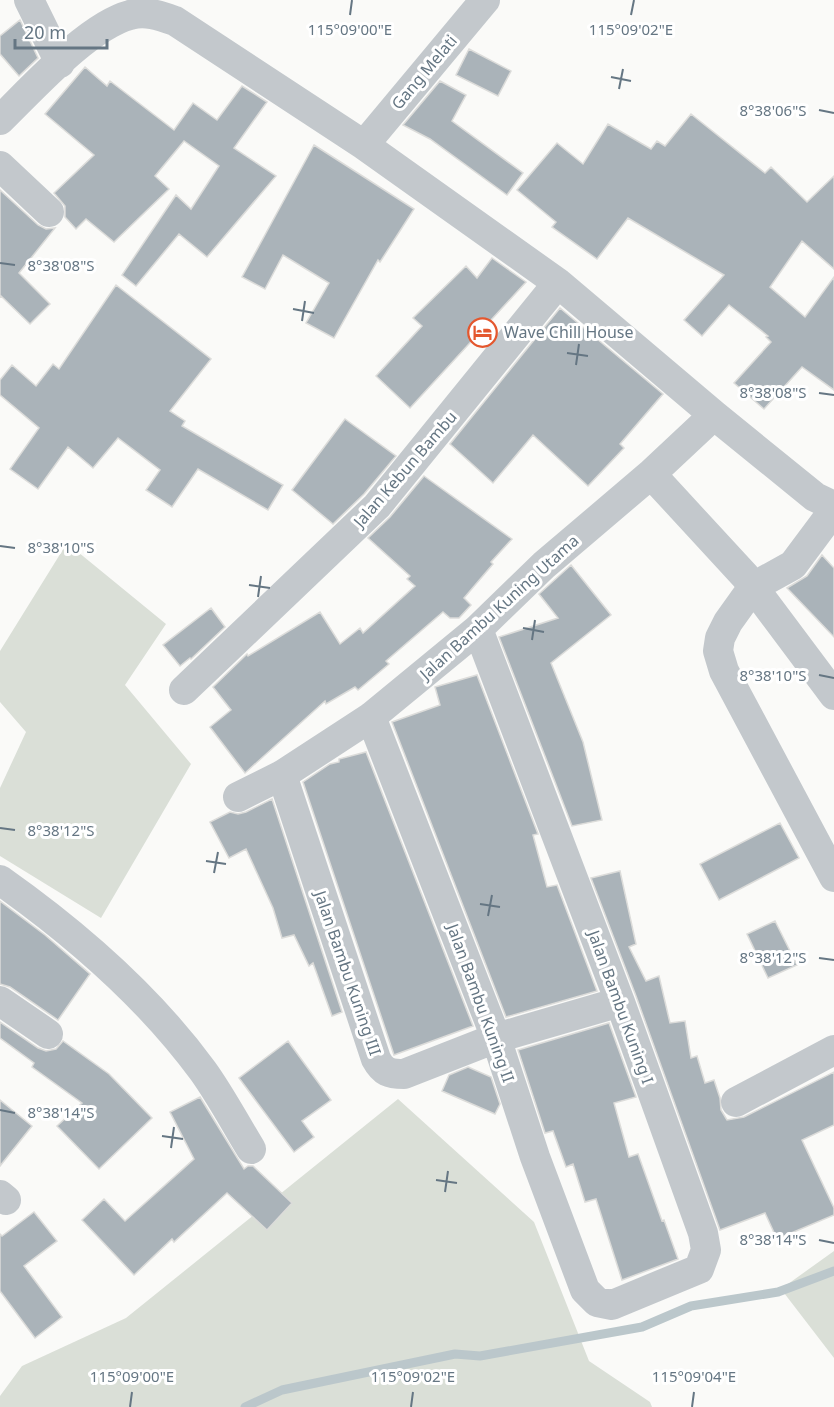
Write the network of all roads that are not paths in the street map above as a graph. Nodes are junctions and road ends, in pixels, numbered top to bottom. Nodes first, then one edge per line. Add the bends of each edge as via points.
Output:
1 (29, 0) edge
2 (485, 0) edge
3 (60, 63) junction
4 (0, 120) edge
5 (364, 145) junction
6 (0, 166) edge
7 (49, 212) dead end
8 (558, 283) junction
9 (714, 415) junction
10 (651, 474) junction
11 (834, 508) edge
12 (753, 587) junction
13 (478, 629) junction
14 (184, 690) dead end
15 (834, 695) edge
16 (371, 717) junction
17 (282, 775) junction
18 (238, 797) dead end
19 (834, 877) edge
20 (0, 880) edge
21 (0, 1001) edge
22 (620, 1002) junction
23 (48, 1034) dead end
24 (496, 1038) junction
25 (834, 1050) edge
26 (736, 1102) dead end
27 (251, 1149) dead end
28 (585, 1290) joint

1 - 3 street
2 - 5 street, Gang Melati
3 - 4 street
3 - 5 street via 88,37 111,23 131,14 154,14 175,21
5 - 8 street
6 - 7 street
8 - 9 street
8 - 14 street, Jalan Kebun Bambu via 377,506
9 - 10 street, Jalan Bambu Kuning Utama
9 - 11 street via 814,497
10 - 12 street
10 - 13 street, Jalan Bambu Kuning Utama via 544,565
11 - 12 street via 793,565
12 - 15 street
12 - 19 street via 728,622 718,651 724,671
13 - 16 street, Jalan Bambu Kuning Utama
13 - 22 street, Jalan Bambu Kuning I
16 - 17 street, Jalan Bambu Kuning Utama
16 - 24 street, Jalan Bambu Kuning II
17 - 18 street, Jalan Bambu Kuning Utama
17 - 24 street, Jalan Bambu Kuning III via 382,1069 404,1074
20 - 27 street via 123,979 203,1071
21 - 23 street
22 - 24 street, Jalan Bambu Kuning III
22 - 28 street, Jalan Bambu Kuning I via 703,1233 705,1250 699,1269 612,1305 597,1302
24 - 28 street, Jalan Bambu Kuning II
25 - 26 street

